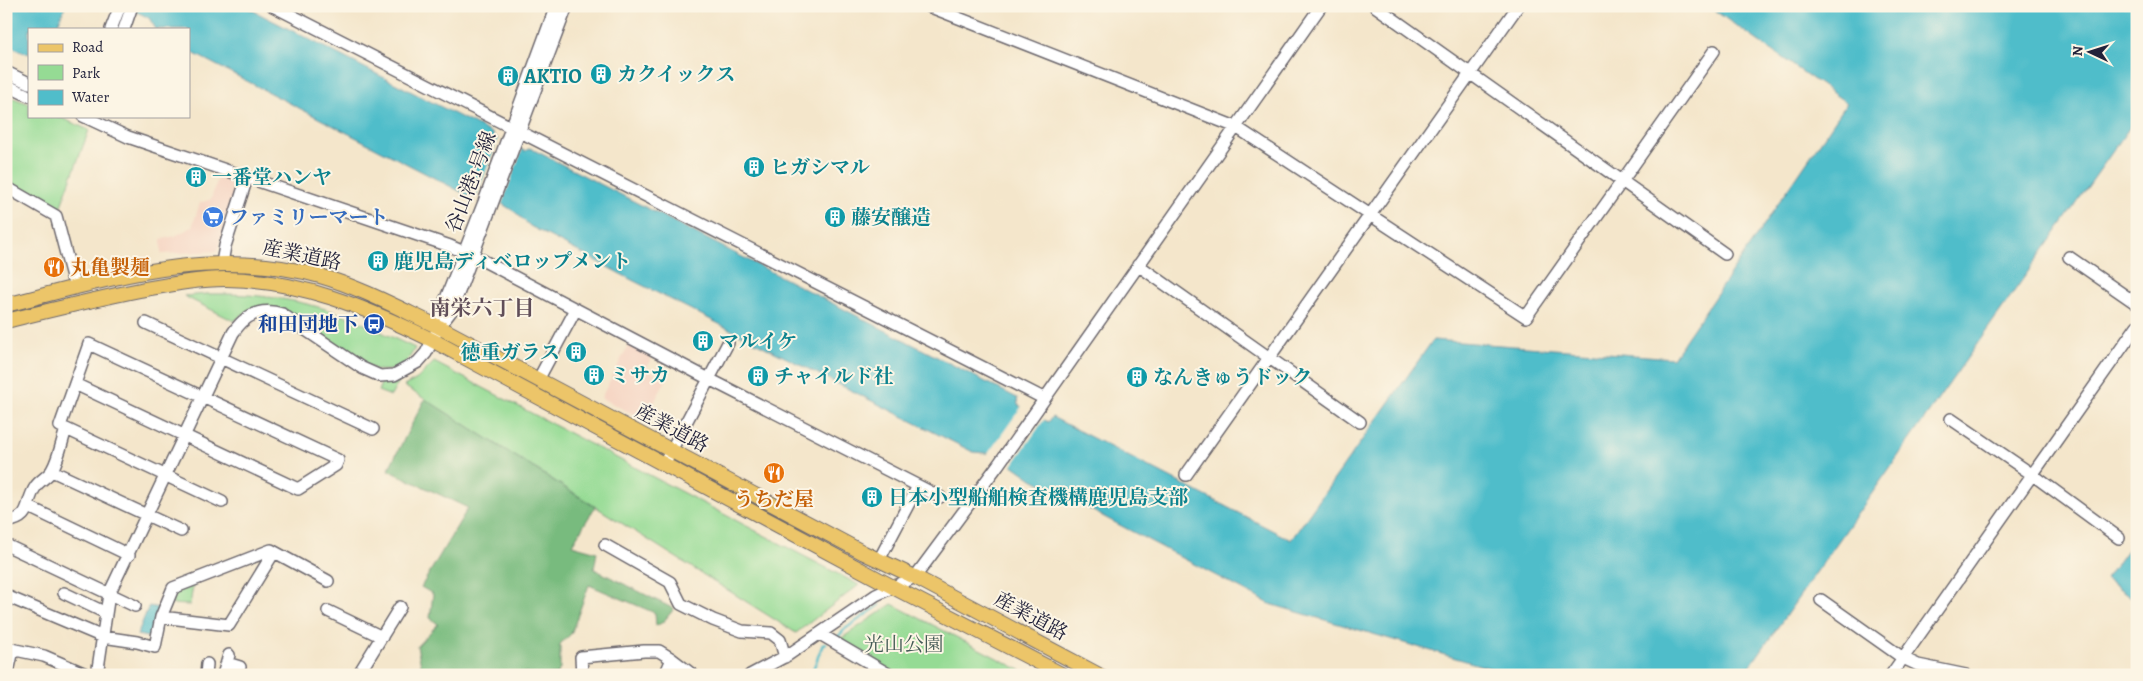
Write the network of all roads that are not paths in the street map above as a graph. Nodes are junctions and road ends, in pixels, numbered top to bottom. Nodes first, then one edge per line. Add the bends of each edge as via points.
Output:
1 (132, 6) edge
2 (272, 6) edge
3 (556, 6) edge
4 (567, 6) edge
5 (928, 6) edge
6 (1321, 6) edge
7 (1375, 6) edge
8 (1518, 6) edge
9 (122, 17) edge
10 (112, 28) edge
11 (1714, 51) dead end
12 (6, 72) edge
13 (1471, 73) junction
14 (28, 83) edge
15 (6, 85) edge
16 (28, 96) edge
17 (87, 118) edge
18 (107, 118) edge
19 (1236, 126) junction
20 (516, 130) junction
21 (128, 137) junction
22 (247, 178) junction
23 (1622, 181) junction
24 (6, 187) edge
25 (1370, 215) junction
26 (468, 254) junction
27 (1725, 254) dead end
28 (2068, 257) dead end
29 (222, 263) junction
30 (1138, 264) junction
31 (76, 288) junction
32 (2137, 304) edge
33 (6, 305) edge
34 (576, 309) junction
35 (6, 321) edge
36 (146, 323) dead end
37 (2137, 326) edge
38 (439, 327) junction
39 (432, 340) junction
40 (728, 343) dead end
41 (222, 358) junction
42 (1269, 358) junction
43 (709, 379) junction
44 (538, 380) junction
45 (75, 384) junction
46 (204, 397) junction
47 (1040, 402) junction
48 (1951, 419) dead end
49 (1360, 422) dead end
50 (66, 429) junction
51 (373, 429) dead end
52 (185, 436) junction
53 (671, 450) junction
54 (664, 464) junction
55 (52, 471) junction
56 (166, 475) junction
57 (1186, 475) dead end
58 (2032, 475) junction
59 (918, 486) junction
60 (940, 497) dead end
61 (222, 502) dead end
62 (29, 507) junction
63 (147, 515) junction
64 (6, 522) edge
65 (181, 531) dead end
66 (2119, 538) dead end
67 (6, 545) edge
68 (605, 545) dead end
69 (274, 552) junction
70 (128, 555) junction
71 (879, 560) junction
72 (915, 577) junction
73 (328, 581) dead end
74 (893, 587) junction
75 (64, 593) dead end
76 (110, 594) junction
77 (6, 596) edge
78 (1821, 600) dead end
79 (136, 606) dead end
80 (400, 607) dead end
81 (328, 611) dead end
82 (106, 613) junction
83 (161, 617) junction
84 (382, 637) junction
85 (102, 638) junction
86 (827, 638) junction
87 (10, 649) edge
88 (785, 657) junction
89 (1903, 658) junction
90 (672, 659) junction
91 (240, 668) dead end
92 (67, 671) edge
93 (8, 672) dead end
94 (753, 674) edge
95 (88, 675) edge
96 (97, 675) edge
97 (223, 675) edge
98 (358, 675) edge
99 (582, 675) edge
100 (665, 675) edge
101 (693, 675) edge
102 (890, 675) edge
103 (1064, 675) edge
104 (1099, 675) edge
105 (1891, 675) edge
106 (1966, 675) edge

1 - 9 street
2 - 20 street
3 - 20 street, 谷山港1号線
4 - 20 street, 谷山港1号線
5 - 19 street
6 - 19 street
7 - 13 street
8 - 13 street
9 - 10 street
11 - 23 street
12 - 14 street
13 - 23 street
13 - 25 street
15 - 16 street
17 - 21 street
18 - 21 street
19 - 25 street
19 - 30 street
20 - 26 street, 谷山港1号線
20 - 47 street
21 - 22 street
22 - 26 street
22 - 29 street
23 - 25 street via 1526,317
23 - 27 street
24 - 31 street via 56,216
25 - 42 street
26 - 34 street
26 - 38 street, 谷山港1号線 via 443,306
28 - 32 street
29 - 31 main road, 産業道路 via 144,272
29 - 38 main road, 産業道路 via 276,267 321,276 356,288
30 - 42 street
30 - 47 street
31 - 33 main road, 産業道路
34 - 43 street
34 - 44 street
35 - 39 main road, 産業道路 via 145,289 227,279 275,283 321,293 354,304
36 - 41 street
37 - 58 street
38 - 39 street, 谷山港1号線
38 - 44 main road, 産業道路
39 - 41 street, 谷山港1号線 via 426,353 409,368 394,375 380,376 362,368 290,318 268,310 250,315 240,323
39 - 54 main road, 産業道路
40 - 43 street
41 - 46 street, 谷山港1号線
41 - 51 street
42 - 49 street
42 - 57 street
43 - 53 street
43 - 59 street
44 - 53 main road, 産業道路
45 - 46 street via 89,344
45 - 50 street via 60,426
45 - 52 street
46 - 52 street, 谷山港1号線
46 - 52 street via 338,460 336,465 298,489
47 - 72 street
48 - 58 street
50 - 55 street
50 - 56 street
52 - 56 street, 谷山港1号線
53 - 54 street
53 - 71 main road, 産業道路
54 - 74 main road, 産業道路
55 - 62 street via 36,485
55 - 63 street
56 - 61 street
56 - 63 street, 谷山港1号線
58 - 66 street
58 - 89 street
59 - 60 street
59 - 71 street
62 - 64 street via 22,517
62 - 70 street
63 - 65 street
63 - 70 street, 谷山港1号線
67 - 76 street
68 - 88 street via 670,582 680,604 742,630 771,634 780,640
69 - 73 street
69 - 83 street via 271,550 173,588
69 - 83 street via 229,625
70 - 76 street, 谷山港1号線
71 - 72 main road, 産業道路
72 - 74 street
72 - 104 main road, 産業道路
74 - 86 street via 876,595
74 - 103 main road, 産業道路
75 - 82 street
76 - 79 street
76 - 82 street, 谷山港1号線
77 - 85 street
78 - 89 street
80 - 84 street
81 - 84 street
82 - 85 street, 谷山港1号線
83 - 85 street via 155,647
84 - 98 street
85 - 96 street, 谷山港1号線
86 - 88 street
86 - 102 street
87 - 92 street via 44,656
87 - 93 street
88 - 94 street
89 - 105 street
89 - 106 street via 1918,665
90 - 99 street via 659,652 644,651 580,656
90 - 100 street
90 - 101 street
91 - 97 street via 228,659
92 - 95 street

